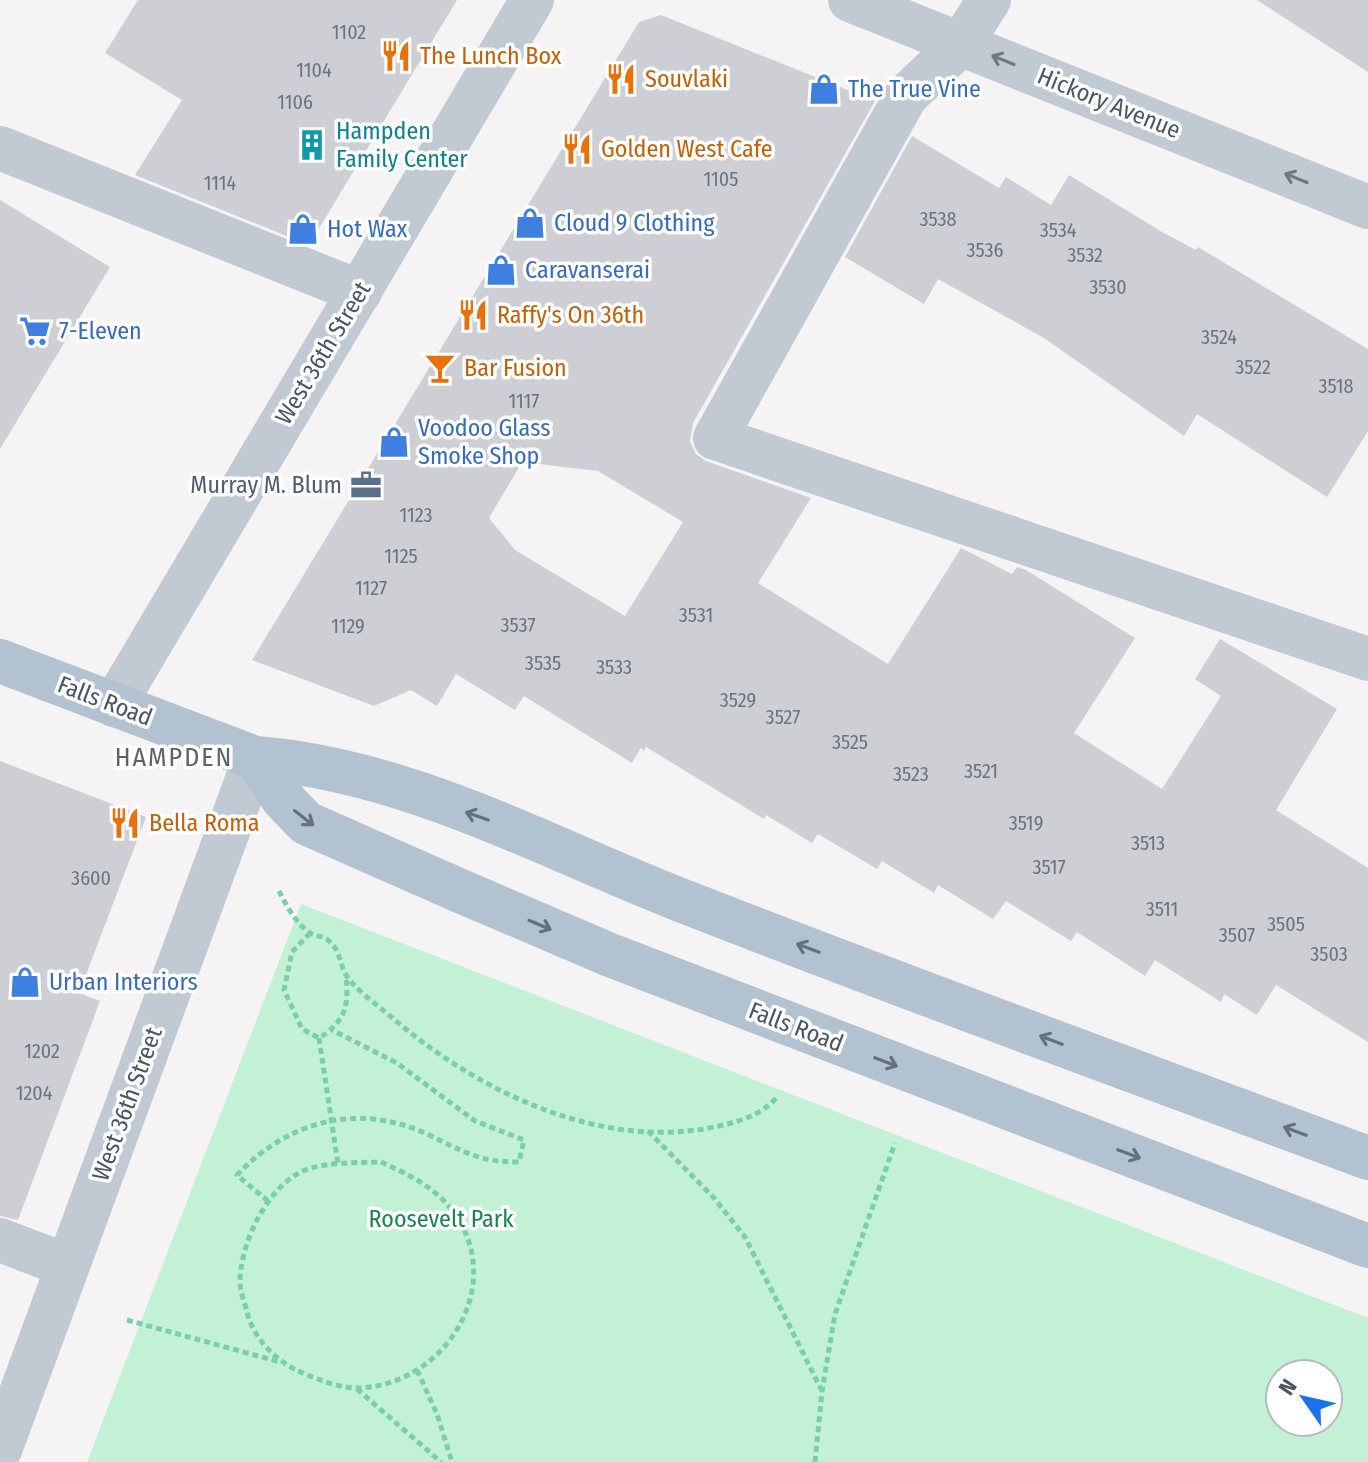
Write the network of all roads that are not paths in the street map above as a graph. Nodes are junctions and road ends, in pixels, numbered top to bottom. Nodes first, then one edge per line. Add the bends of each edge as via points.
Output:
1 (532, 0) edge
2 (850, 0) edge
3 (989, 0) edge
4 (961, 44) junction
5 (0, 148) edge
6 (1368, 207) edge
7 (360, 292) junction
8 (1368, 659) edge
9 (0, 661) edge
10 (114, 705) junction
11 (255, 758) junction
12 (1368, 1158) edge
13 (0, 1240) edge
14 (1368, 1246) edge
15 (68, 1266) junction
16 (0, 1450) edge

1 - 7 street, West 36th Street
2 - 4 street, Hickory Avenue
3 - 4 street
6 -> 4 street, Hickory Avenue
4 - 8 street via 906,96 715,438
5 - 7 street
7 - 10 street, West 36th Street
9 - 10 main road, Falls Road
10 - 11 main road, Falls Road
12 -> 11 main road, Falls Road via 682,901 500,824 368,779 300,762
11 -> 14 main road, Falls Road via 306,823 458,890 610,955
11 - 15 street, West 36th Street
13 - 15 street
15 - 16 street, West 36th Street

